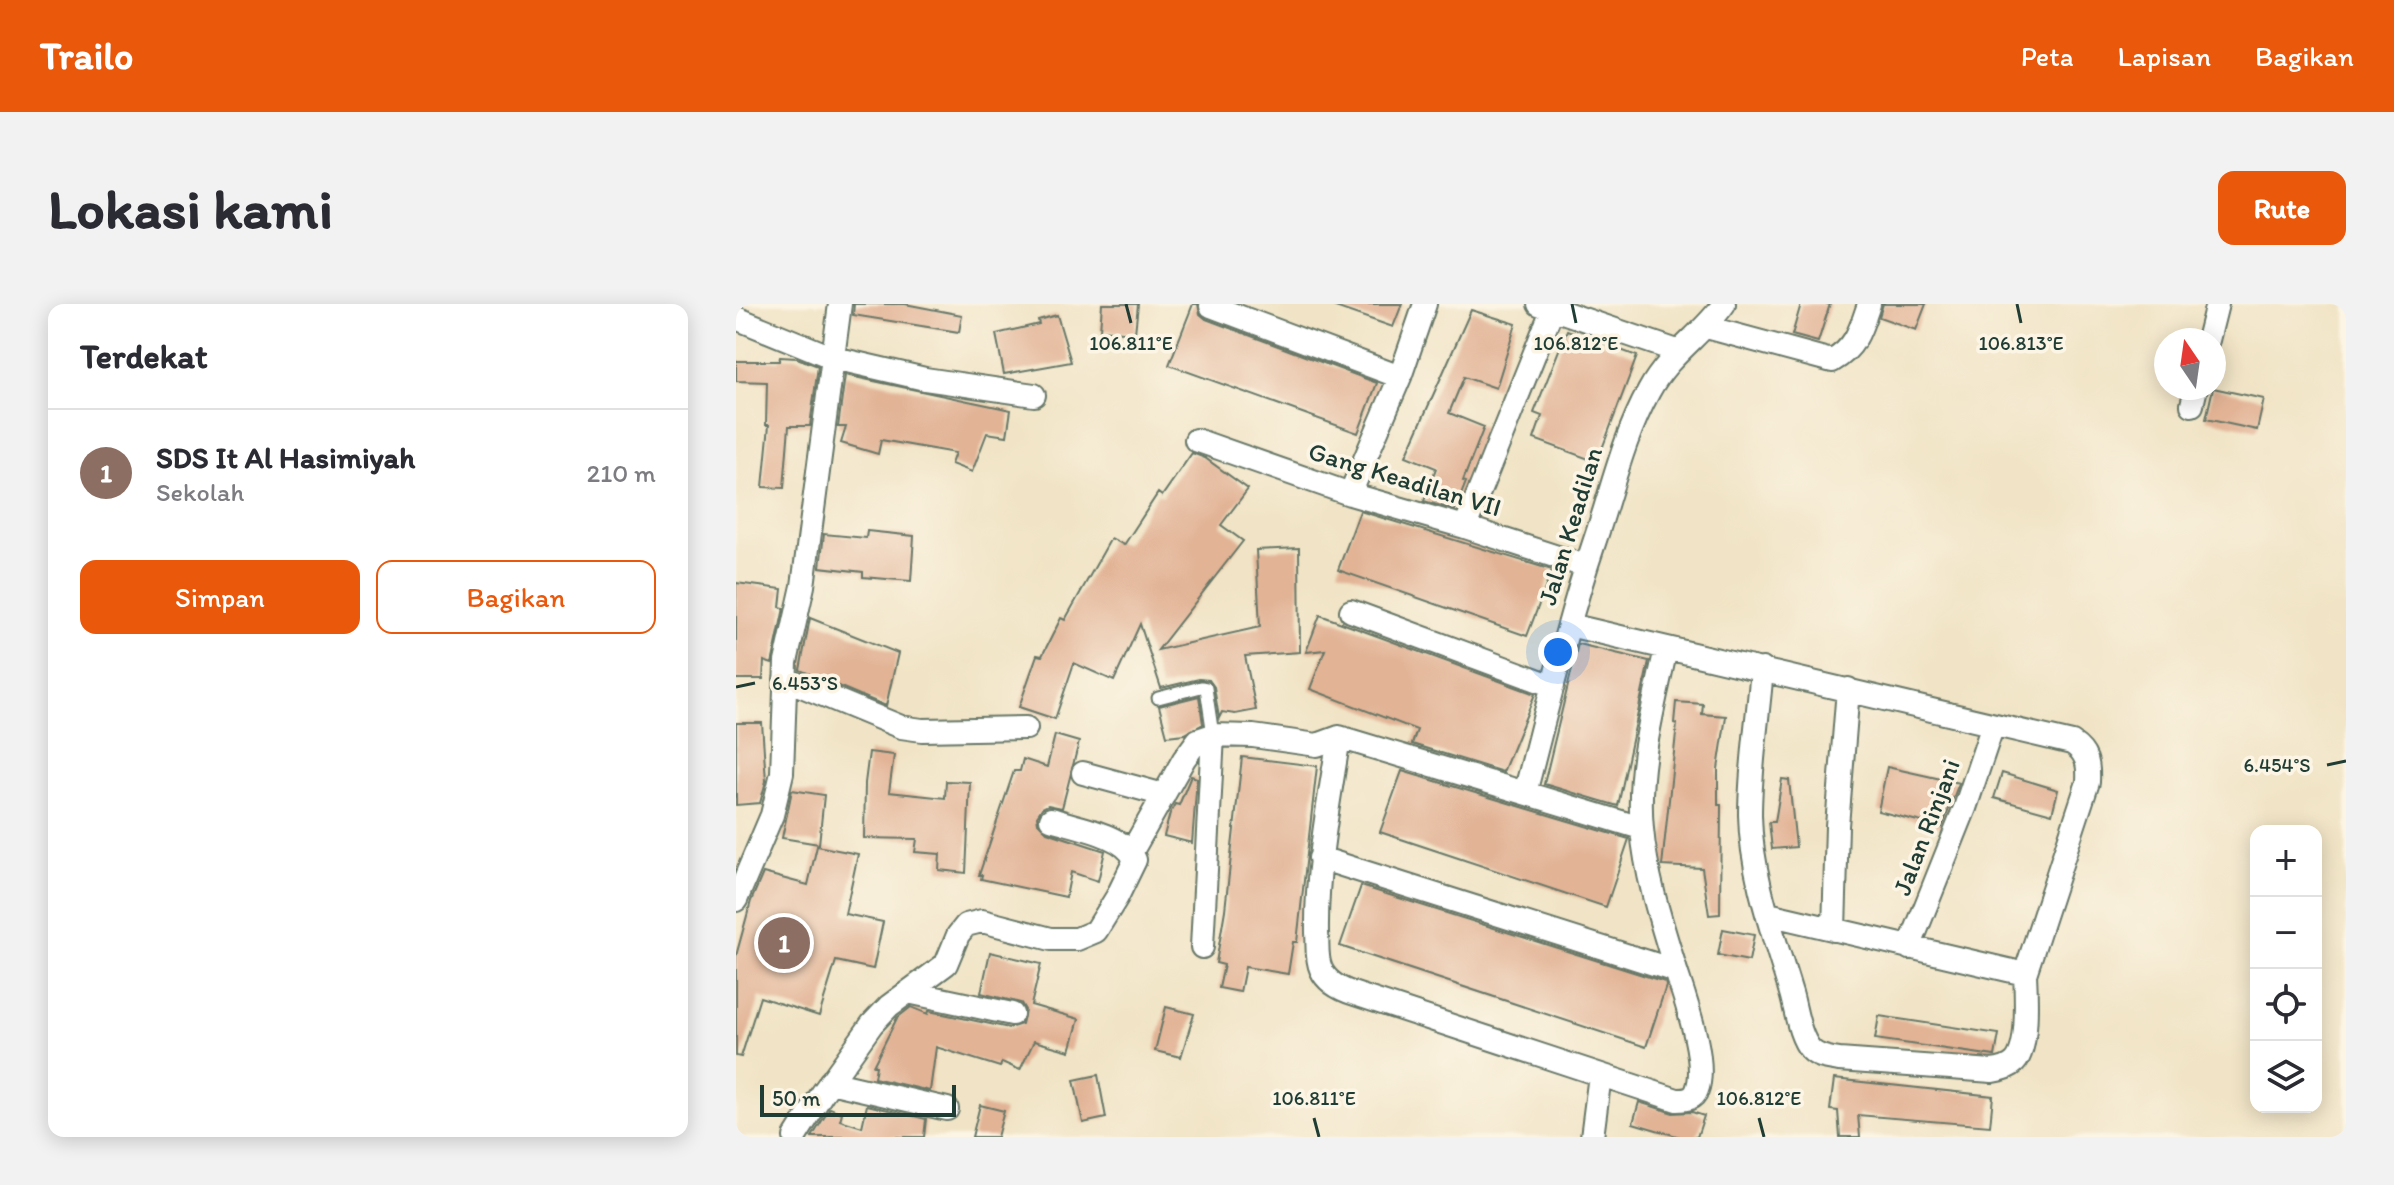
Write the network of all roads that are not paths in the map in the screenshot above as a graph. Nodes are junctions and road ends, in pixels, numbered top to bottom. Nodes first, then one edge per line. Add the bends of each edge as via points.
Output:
1 (840, 304) edge
2 (1425, 304) edge
3 (1724, 304) edge
4 (1869, 304) edge
5 (2217, 304) edge
6 (1211, 306) edge
7 (1545, 307) edge
8 (736, 318) edge
9 (1706, 327) junction
10 (2211, 328) edge
11 (1677, 351) junction
12 (834, 358) junction
13 (1400, 377) junction
14 (1034, 395) dead end
15 (1202, 442) dead end
16 (1350, 494) junction
17 (1465, 527) junction
18 (1585, 566) junction
19 (1351, 611) dead end
20 (1569, 625) junction
21 (1666, 648) junction
22 (1762, 669) junction
23 (785, 679) junction
24 (1553, 686) junction
25 (1848, 689) junction
26 (1158, 698) dead end
27 (1993, 725) junction
28 (1026, 728) dead end
29 (1213, 735) junction
30 (1339, 737) junction
31 (1083, 773) dead end
32 (1525, 793) junction
33 (1164, 795) junction
34 (1051, 819) dead end
35 (1641, 828) junction
36 (1132, 851) junction
37 (1320, 858) junction
38 (738, 890) edge
39 (1768, 914) junction
40 (1834, 930) junction
41 (1202, 947) dead end
42 (1909, 948) junction
43 (1676, 971) junction
44 (2025, 974) junction
45 (908, 992) junction
46 (1012, 1014) dead end
47 (1600, 1075) junction
48 (830, 1082) junction
49 (947, 1109) dead end
50 (795, 1137) edge
51 (1592, 1137) edge

1 - 12 street
2 - 13 street
3 - 9 street, Jalan Keadilan
4 - 9 street via 1858,338 1832,361
5 - 10 street
6 - 13 street
7 - 11 street
7 - 17 street
8 - 12 street
9 - 11 street, Jalan Keadilan
11 - 18 street, Jalan Keadilan via 1630,429
12 - 14 street via 925,379
12 - 23 street
13 - 16 street
15 - 16 street, Gang Keadilan VII
16 - 17 street, Gang Keadilan VII
17 - 18 street, Gang Keadilan VII
18 - 20 street, Jalan Keadilan
19 - 24 street
20 - 21 street
20 - 24 street, Jalan Keadilan
21 - 22 street
21 - 35 street via 1642,766
22 - 25 street
22 - 39 street via 1750,815
23 - 28 street via 901,727
23 - 38 street via 782,773 772,815
24 - 32 street, Jalan Keadilan
25 - 27 street
25 - 40 street
26 - 29 lane via 1206,688
27 - 42 street, Jalan Rinjani
27 - 44 street via 2072,743 2082,750 2089,768
29 - 30 street via 1317,745
29 - 33 street via 1198,740
29 - 41 street
30 - 32 street
30 - 37 street
31 - 33 street
32 - 35 street
33 - 36 street
34 - 36 street via 1119,841
35 - 43 street
36 - 45 street via 1135,860 1096,931 1077,939 1051,939 982,921 966,925 946,964
37 - 43 street
37 - 47 street via 1318,954 1331,982
39 - 40 street
39 - 44 street via 1807,1044 1821,1057 2004,1069 2021,1051
40 - 42 street
42 - 44 street
43 - 47 street via 1697,1041 1695,1095 1677,1100
45 - 46 street
45 - 48 street via 872,1024
47 - 51 street
48 - 49 street
48 - 50 street

